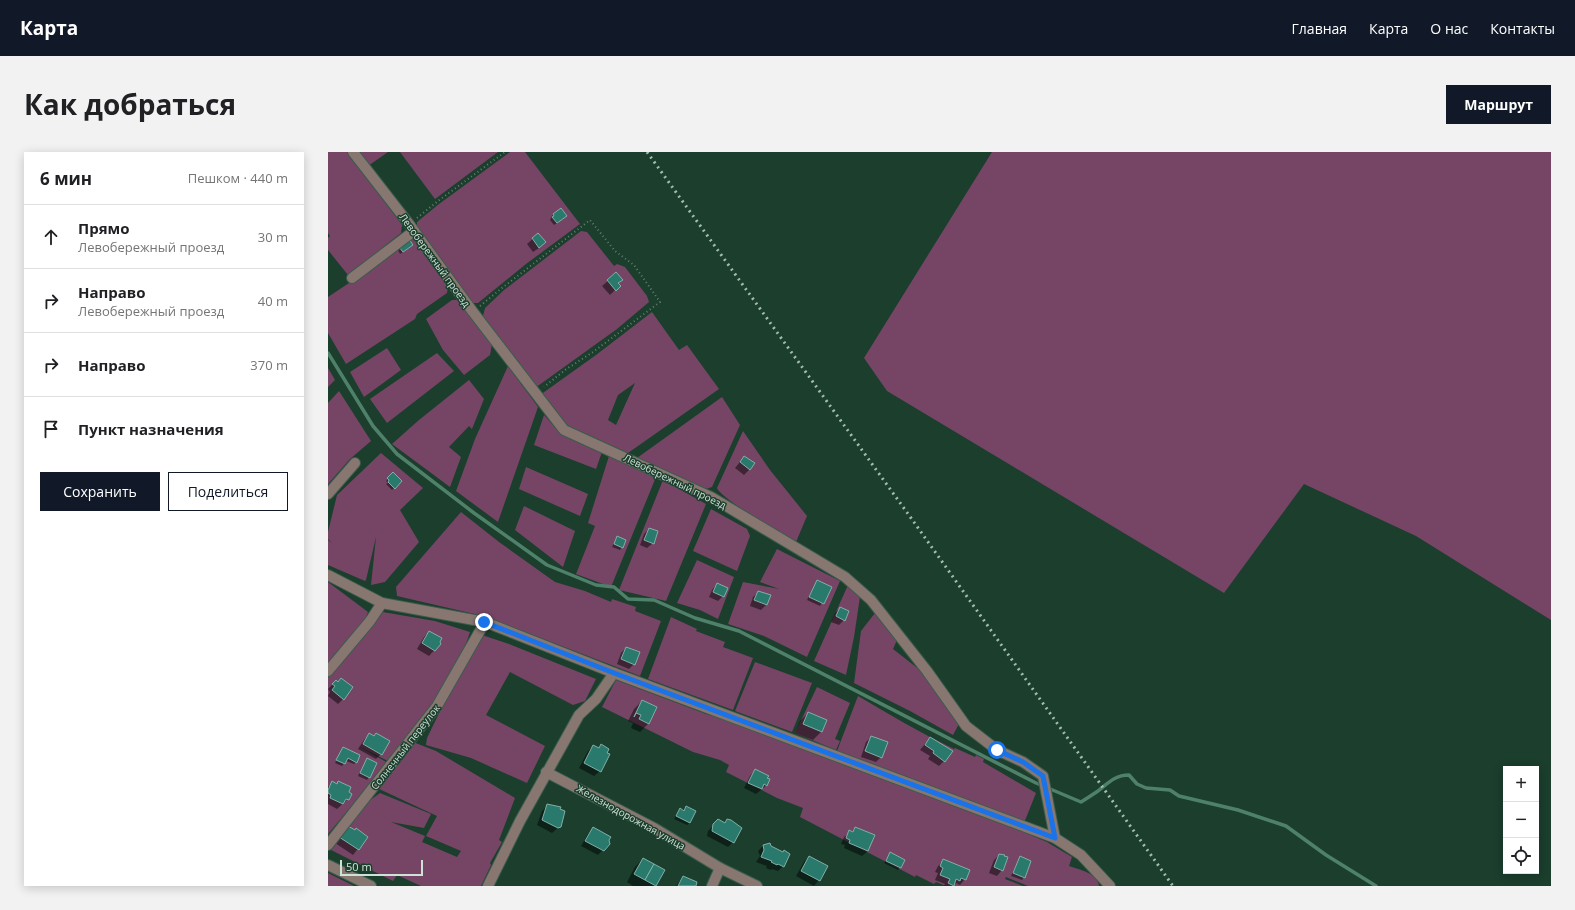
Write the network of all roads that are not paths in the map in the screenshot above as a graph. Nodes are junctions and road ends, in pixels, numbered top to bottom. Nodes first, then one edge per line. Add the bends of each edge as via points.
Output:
1 (353, 152) edge
2 (412, 228) junction
3 (352, 278) dead end
4 (355, 463) dead end
5 (328, 494) edge
6 (328, 575) edge
7 (382, 603) junction
8 (484, 622) junction
9 (328, 670) edge
10 (614, 673) junction
11 (546, 772) junction
12 (1055, 838) junction
13 (328, 845) edge
14 (328, 864) edge
15 (720, 868) junction
16 (371, 886) edge
17 (488, 886) edge
18 (712, 886) edge
19 (757, 886) edge
20 (1110, 886) edge

1 - 2 street, Левобережный проезд
2 - 3 street
2 - 12 street, Левобережный проезд via 564,430 711,497 845,576 871,600 966,726 997,750 1023,762 1043,776
4 - 5 street
6 - 7 street
7 - 8 street
7 - 9 street
8 - 10 street
8 - 13 street, Солнечный переулок via 437,706
10 - 11 street via 596,699 579,714
10 - 12 street
11 - 15 street, Железнодорожная улица via 654,828
11 - 17 street
12 - 20 street via 1081,855
14 - 16 street
15 - 18 street
15 - 19 street, Железнодорожная улица

